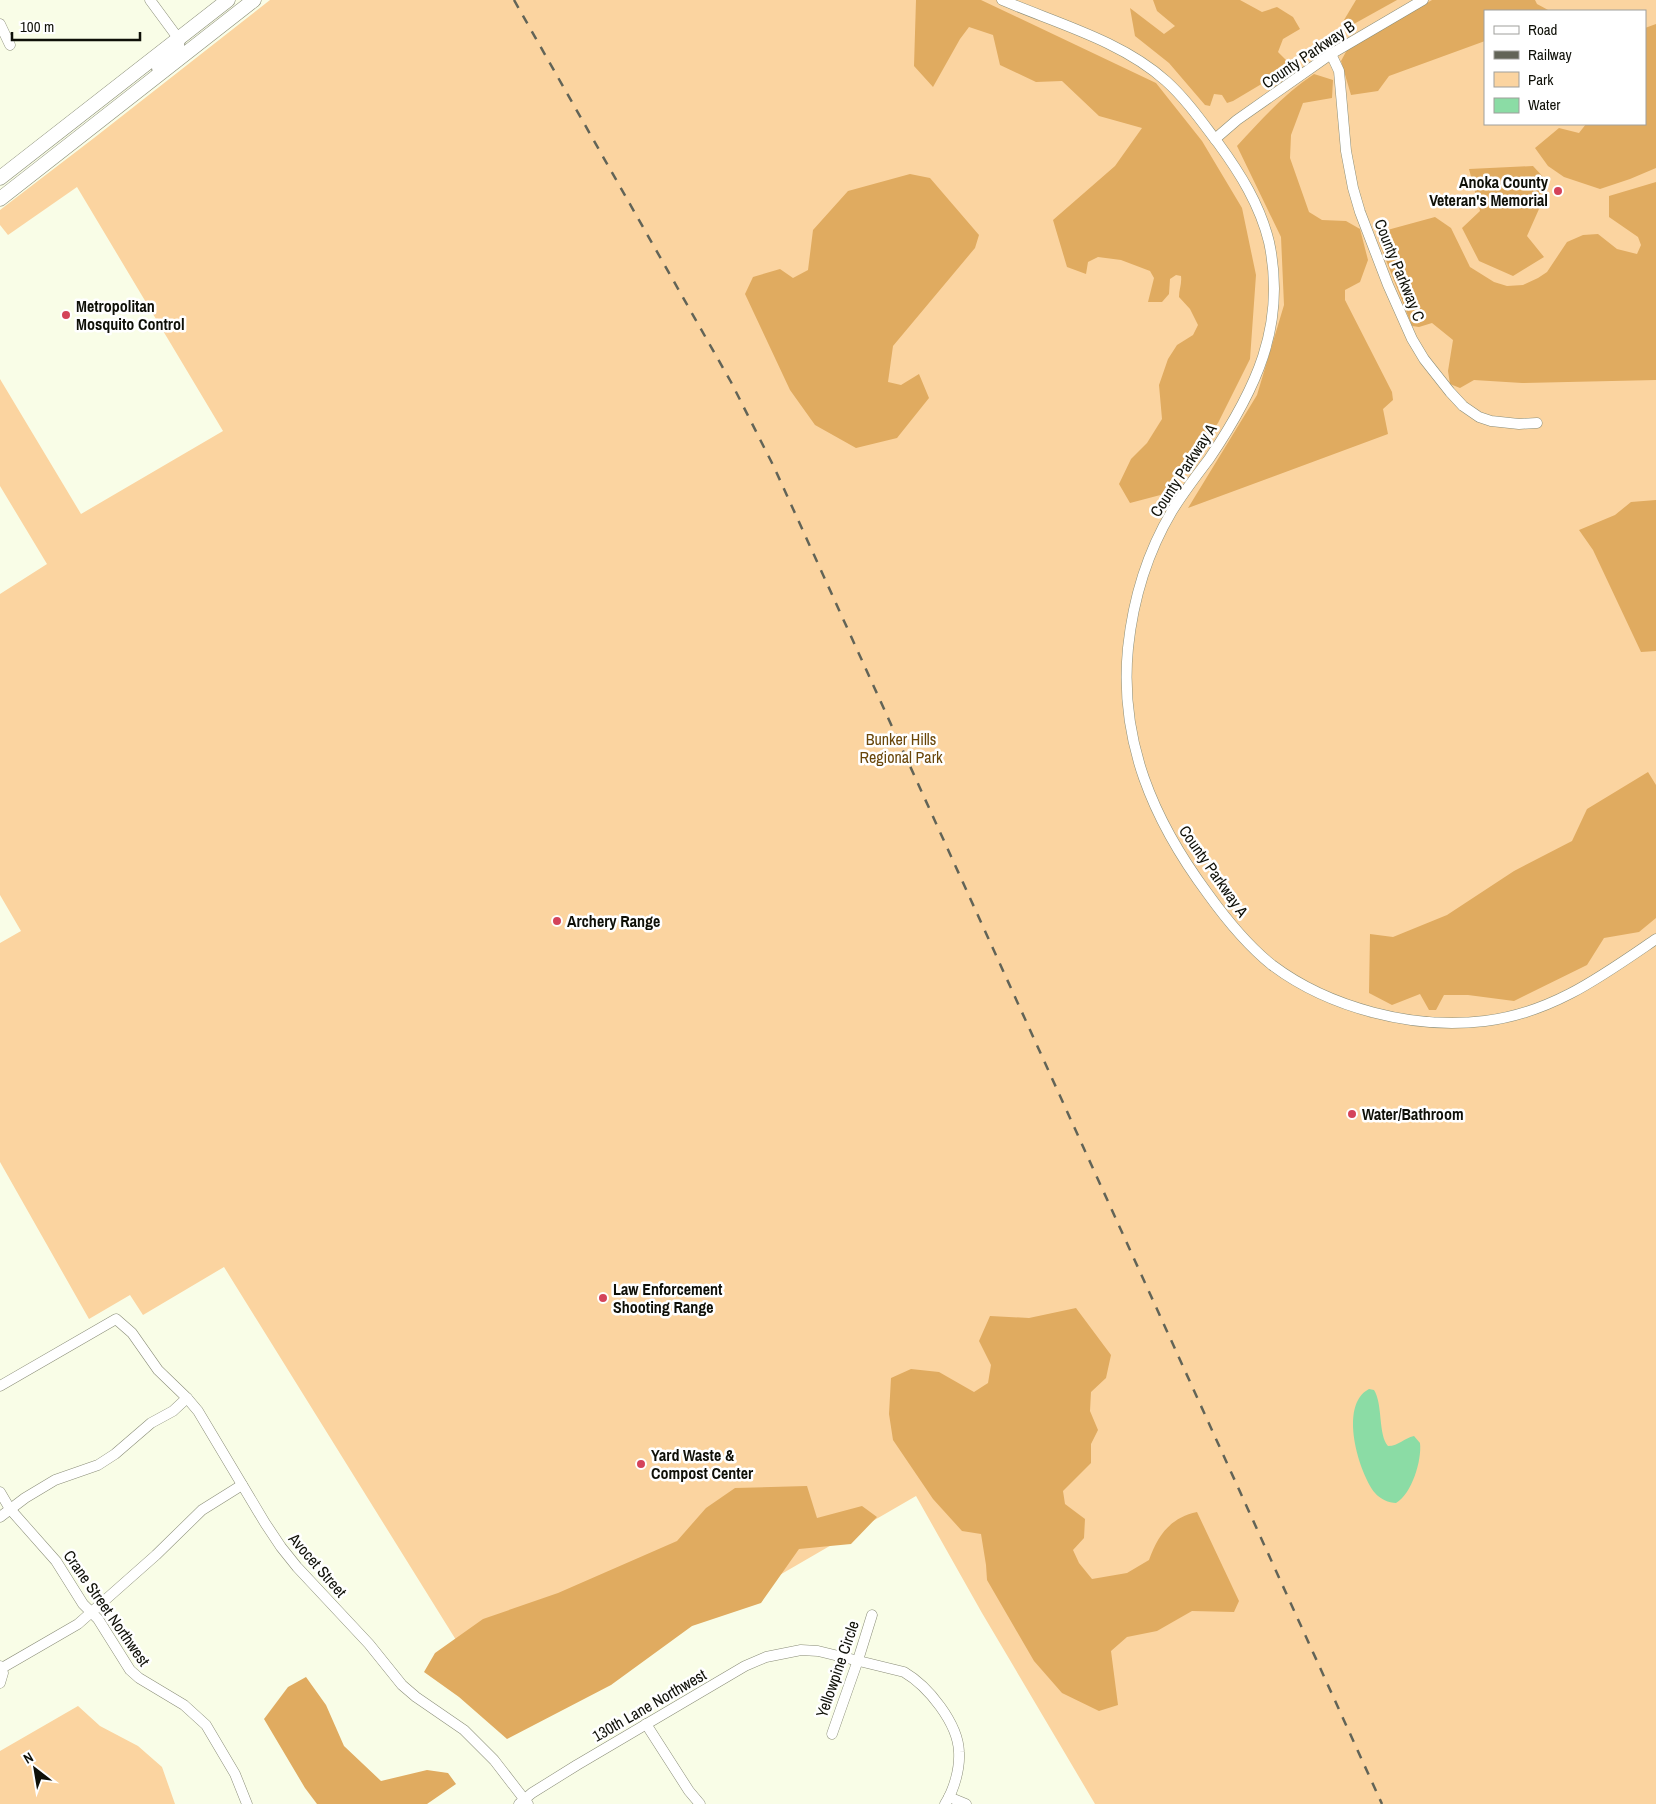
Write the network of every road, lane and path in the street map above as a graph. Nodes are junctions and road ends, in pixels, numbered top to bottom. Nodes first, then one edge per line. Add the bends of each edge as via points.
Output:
1 (150, 0) edge
2 (228, 0) edge
3 (254, 0) edge
4 (1002, 0) edge
5 (1423, 0) edge
6 (0, 24) edge
7 (178, 38) junction
8 (10, 45) dead end
9 (1331, 54) junction
10 (77, 139) junction
11 (1215, 139) junction
12 (0, 178) edge
13 (0, 199) edge
14 (1537, 423) dead end
15 (1656, 939) edge
16 (0, 1386) edge
17 (187, 1398) junction
18 (242, 1485) junction
19 (0, 1492) edge
20 (10, 1509) junction
21 (0, 1517) edge
22 (92, 1612) junction
23 (872, 1614) dead end
24 (858, 1660) junction
25 (1, 1667) edge
26 (0, 1683) edge
27 (646, 1724) junction
28 (832, 1734) dead end
29 (947, 1801) edge
30 (524, 1802) edge
31 (247, 1804) edge
32 (700, 1804) edge
33 (966, 1804) edge

1 - 7 street
2 - 7 main road
3 - 10 main road
4 - 11 street, County Parkway A via 1111,44 1139,61 1165,80
5 - 9 street, County Parkway B
6 - 8 street
7 - 10 street via 178,51
7 - 12 main road
9 - 11 street, County Parkway B
9 - 14 street, County Parkway C via 1340,71 1346,151 1353,188 1388,285 1412,339 1450,392 1479,417 1519,424
10 - 13 main road
11 - 15 street, County Parkway A via 1251,193 1268,237 1274,307 1262,363 1246,400 1172,512 1149,558 1132,618 1126,677 1132,737 1143,779 1168,832 1218,907 1243,938 1272,964 1339,1002 1384,1015 1450,1023 1486,1021 1521,1014 1557,1002
16 - 17 street, Avocet Street via 116,1320 132,1333 158,1370
17 - 18 street, Avocet Street via 208,1426
17 - 20 street via 98,1465 54,1480
18 - 22 street via 202,1510
18 - 30 street, Avocet Street via 281,1547 402,1685 464,1730 494,1760
19 - 20 street, Crane Street Northwest
20 - 21 street
20 - 22 street, Crane Street Northwest via 56,1561 83,1604
22 - 25 street via 63,1634
22 - 31 street, Crane Street Northwest via 130,1670 184,1705 206,1725 235,1774
23 - 24 street, Yellowpine Circle
24 - 27 street, 130th Lane Northwest via 801,1650 766,1656
24 - 28 street, Yellowpine Circle
24 - 29 street, 130th Lane Northwest via 904,1672 916,1679 935,1699 952,1728 959,1752 957,1775
25 - 26 street via 3,1677
27 - 30 street, 130th Lane Northwest via 554,1779
27 - 32 street
29 - 33 street

